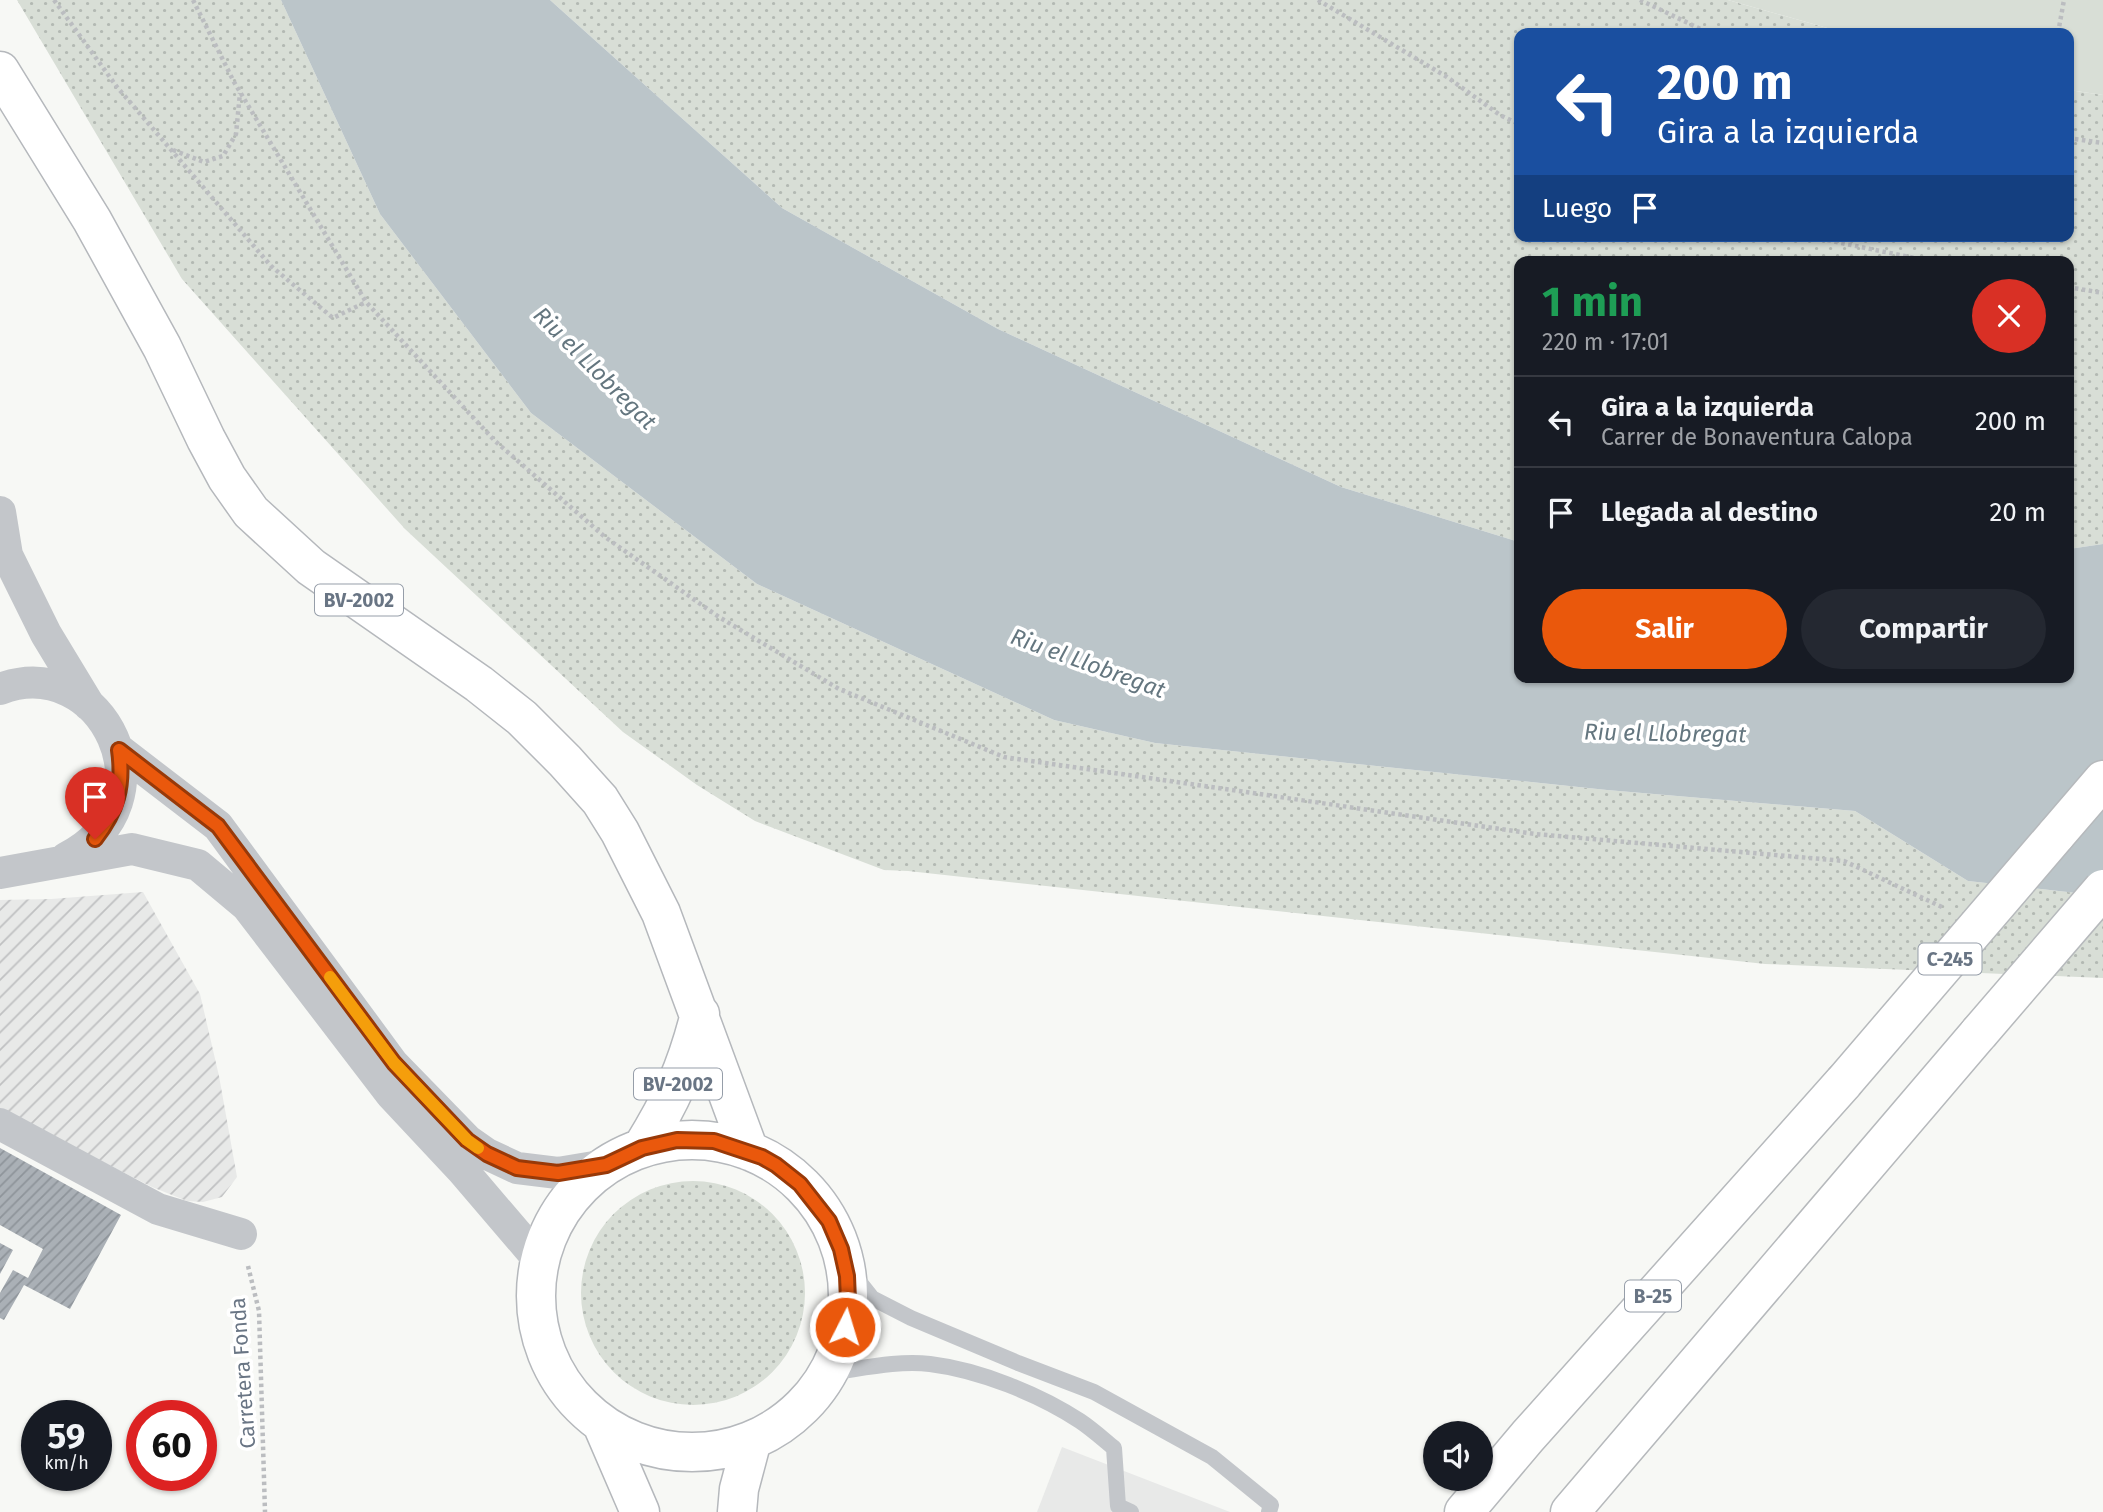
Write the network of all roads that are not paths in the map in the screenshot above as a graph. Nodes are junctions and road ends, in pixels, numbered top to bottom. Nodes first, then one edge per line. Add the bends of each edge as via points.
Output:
1 (0, 71) edge
2 (0, 512) edge
3 (4, 567) edge
4 (0, 689) edge
5 (90, 706) junction
6 (119, 750) junction
7 (2103, 780) edge
8 (0, 860) edge
9 (44, 864) junction
10 (0, 873) edge
11 (2103, 889) edge
12 (699, 1014) junction
13 (1844, 1082) joint
14 (0, 1124) edge
15 (642, 1148) junction
16 (749, 1151) junction
17 (606, 1165) junction
18 (241, 1234) road end
19 (539, 1260) junction
20 (845, 1264) junction
21 (828, 1373) junction
22 (602, 1424) junction
23 (752, 1440) junction
24 (640, 1512) edge
25 (737, 1512) edge
26 (1131, 1512) edge
27 (1269, 1512) edge
28 (1464, 1512) edge
29 (1570, 1512) edge

1 - 12 main road, BV-2002 via 92,220 227,478 251,512 311,567 522,718 600,800 661,914
2 - 3 street
3 - 5 street
4 - 5 street via 20,684 50,686
5 - 6 street via 108,726
6 - 9 street via 121,789 107,824 80,851
6 - 17 street via 218,826 394,1063 467,1140 517,1168 558,1173
7 - 13 main road, C-245, bridge
8 - 9 street
9 - 10 street
9 - 19 street via 132,849 198,865 247,906 391,1094
11 - 29 main road, bridge
12 - 15 main road, BV-2002 via 682,1075
12 - 16 main road, BV-2002
13 - 28 main road, B-25
14 - 18 street via 158,1209
15 - 16 main road via 695,1140
15 - 17 main road
16 - 20 main road via 789,1174 811,1195 829,1221
17 - 19 main road via 585,1181 560,1212
19 - 22 main road via 536,1307 546,1351 569,1392
20 - 21 main road via 845,1327
20 - 27 lane via 872,1298 1094,1392 1212,1457 1271,1506
21 - 23 main road via 796,1413
21 - 26 lane via 929,1364 981,1376 1038,1397 1082,1422 1114,1448 1118,1506
22 - 23 main road via 633,1441 684,1452 719,1450
22 - 24 main road
23 - 25 main road

